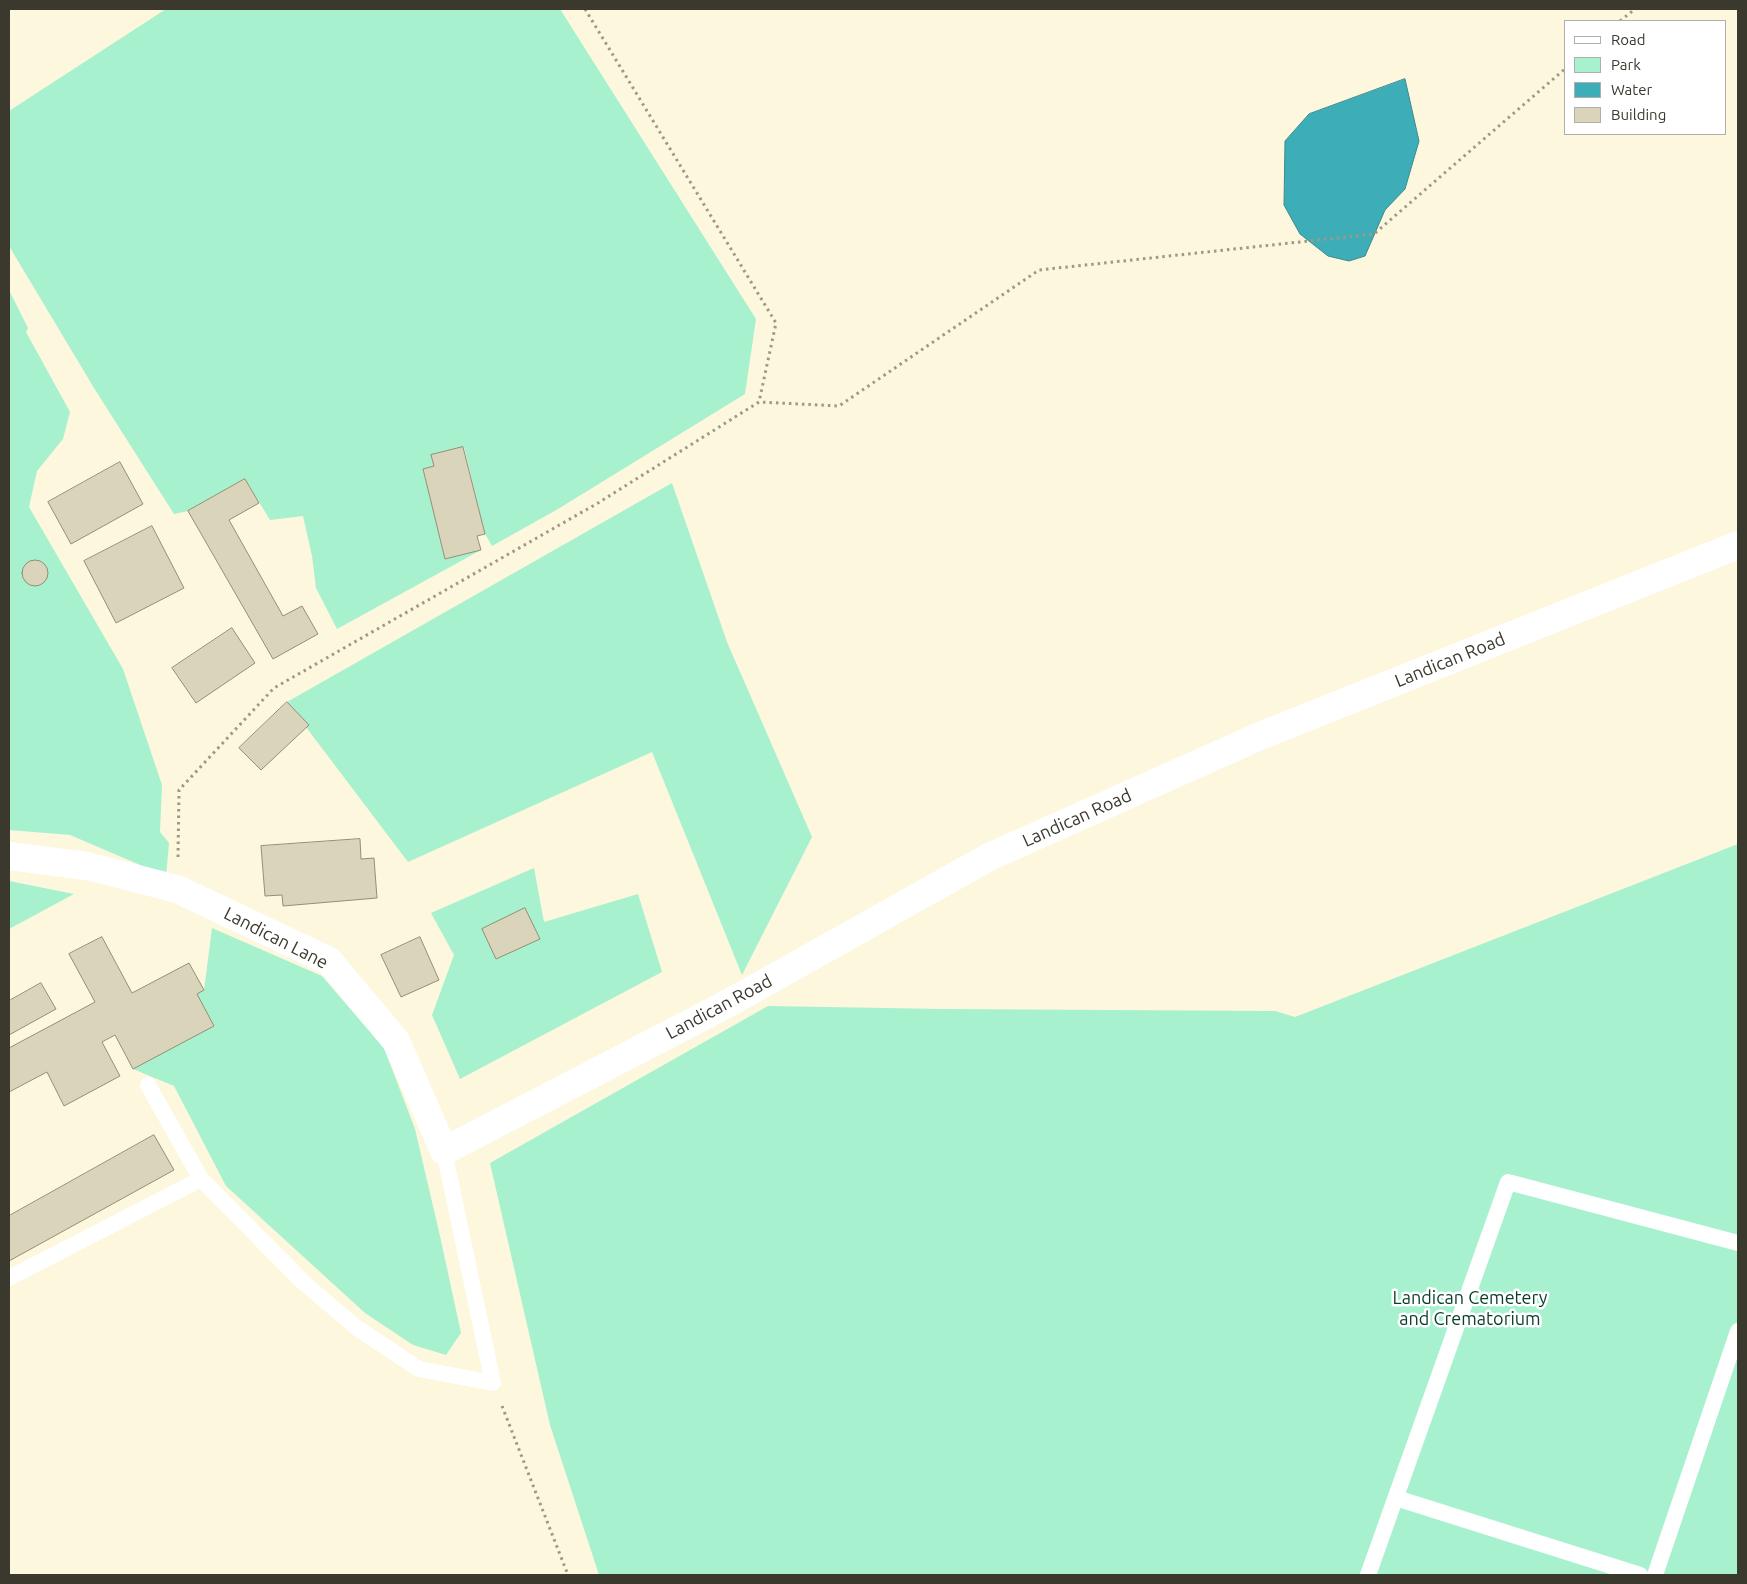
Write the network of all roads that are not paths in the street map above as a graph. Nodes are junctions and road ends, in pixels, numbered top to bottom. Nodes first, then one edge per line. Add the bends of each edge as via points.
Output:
1 (1738, 545) edge
2 (9, 856) edge
3 (148, 1085) dead end
4 (444, 1152) junction
5 (201, 1179) junction
6 (1738, 1243) edge
7 (9, 1278) edge
8 (1738, 1331) edge
9 (1396, 1498) junction
10 (1368, 1575) edge
11 (1640, 1575) edge
12 (1655, 1575) edge

1 - 4 street, Landican Road via 1260,736 989,857 727,1004
2 - 4 street, Landican Lane via 87,866 178,889 329,961 396,1041
3 - 5 lane
4 - 5 lane via 492,1382 419,1369 357,1328 304,1283
5 - 7 lane
6 - 9 lane via 1508,1182
8 - 12 lane
9 - 10 lane
9 - 11 lane

